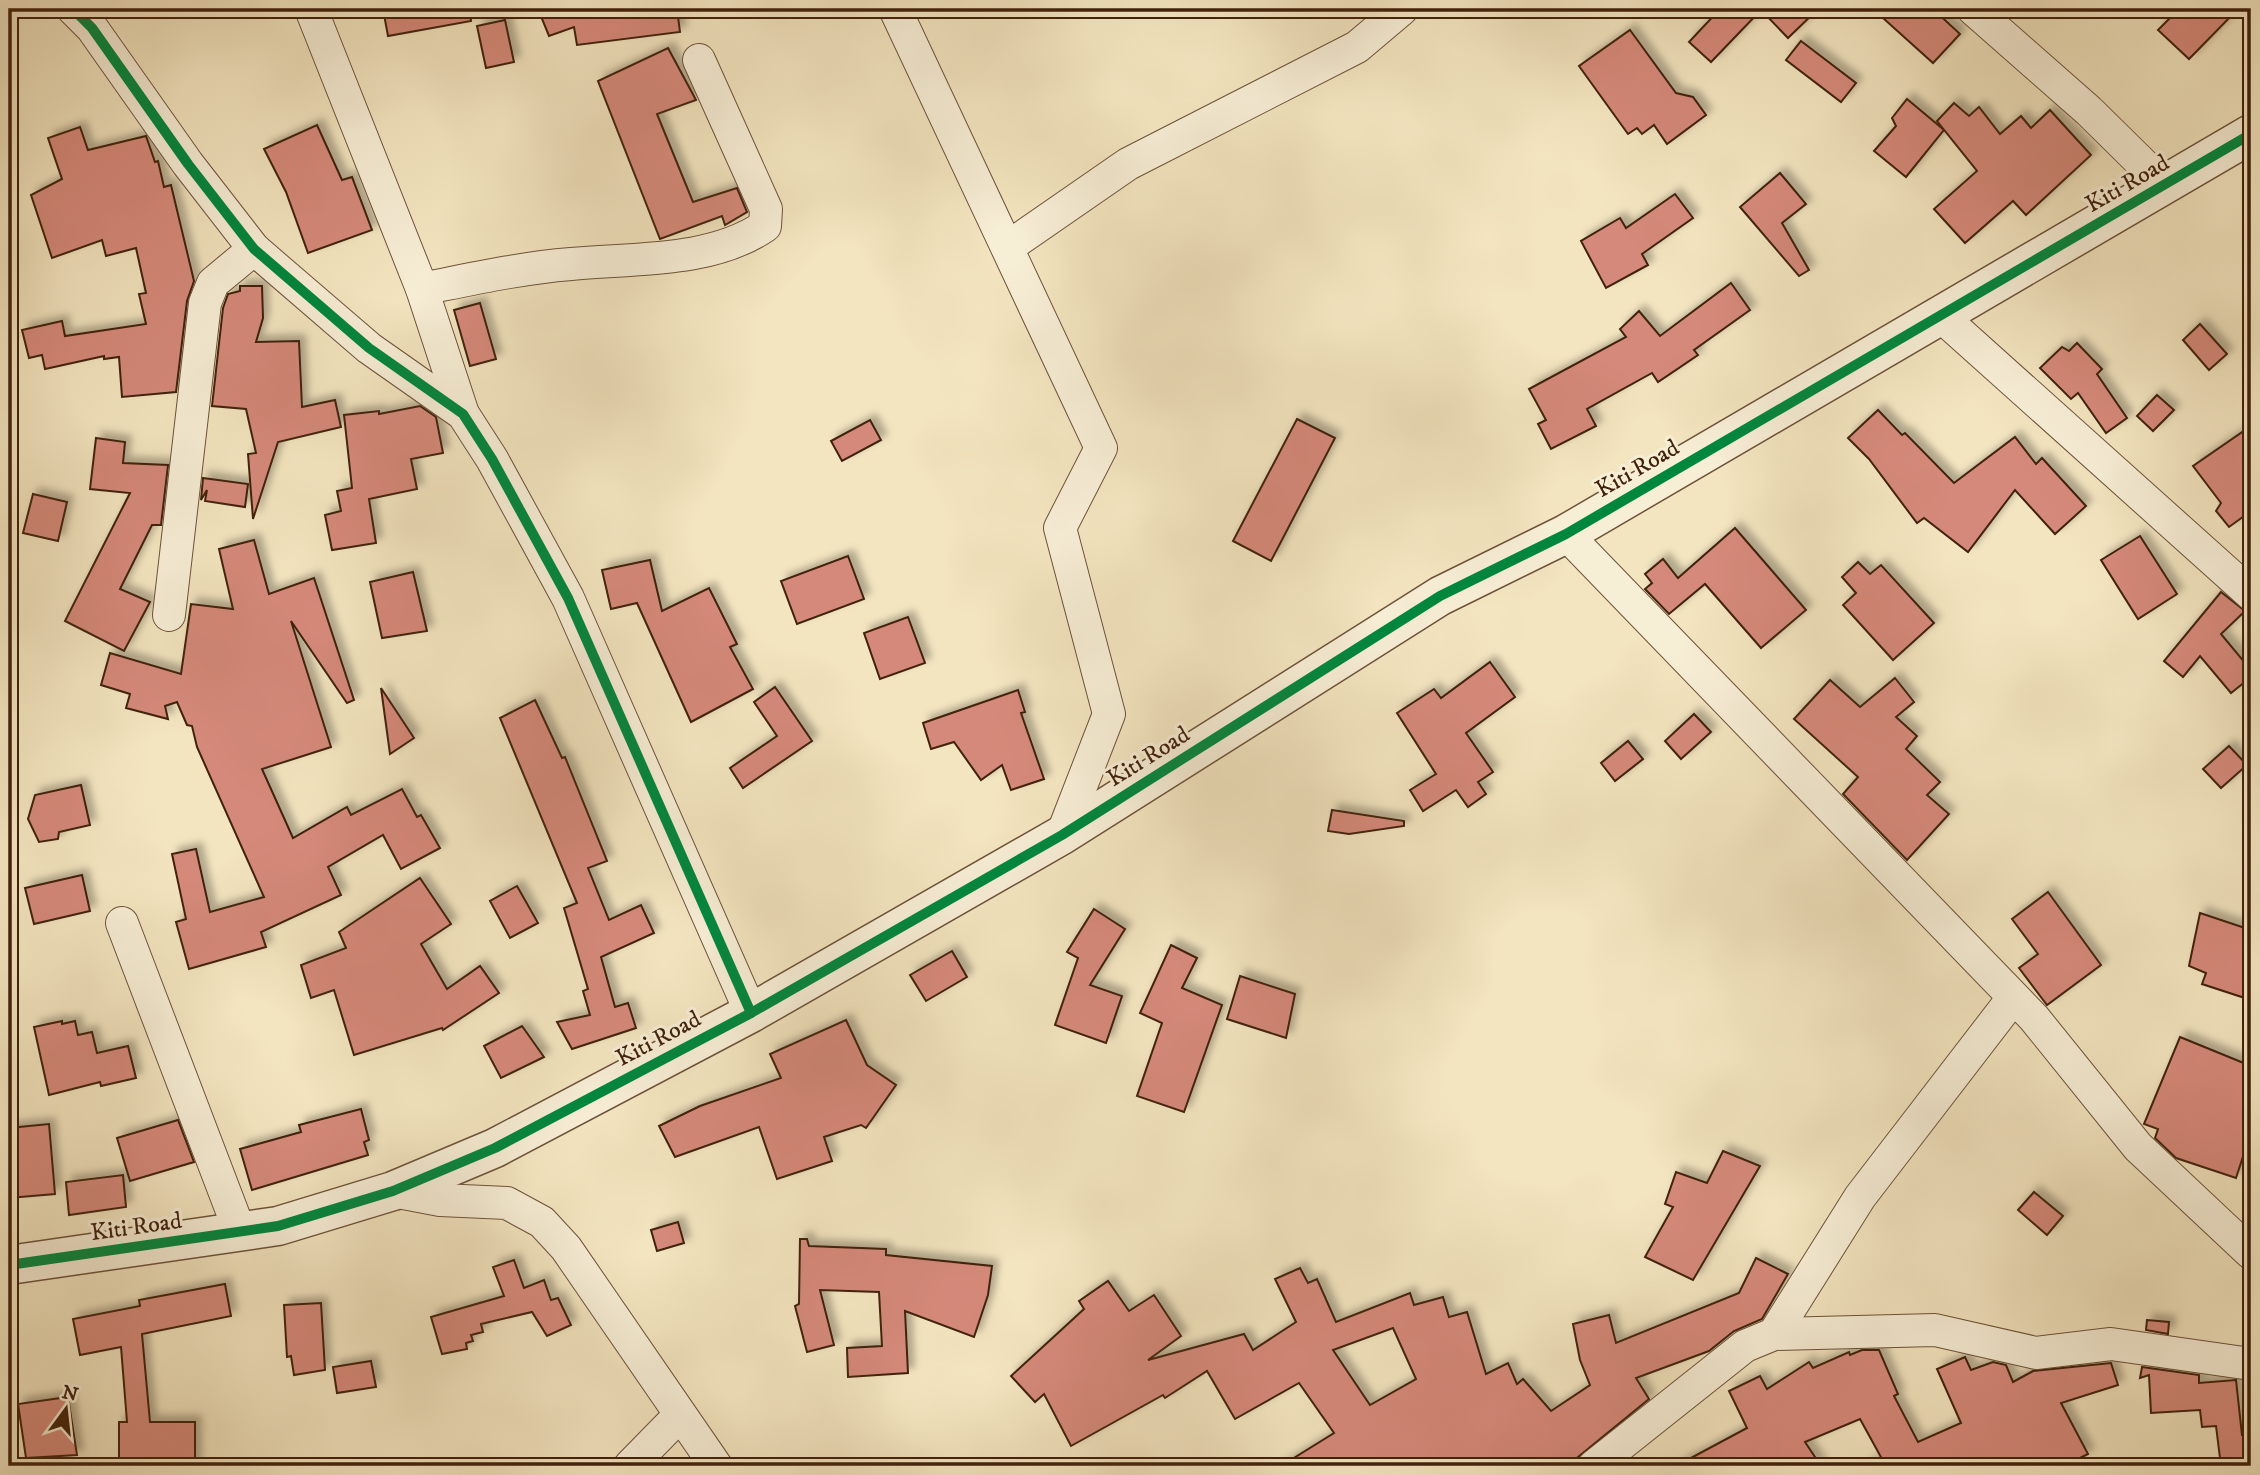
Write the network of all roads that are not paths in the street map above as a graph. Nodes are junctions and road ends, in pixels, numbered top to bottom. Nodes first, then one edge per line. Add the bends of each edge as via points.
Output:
1 (74, 9) edge
2 (311, 9) edge
3 (895, 9) edge
4 (1402, 9) edge
5 (1973, 9) edge
6 (699, 60) dead end
7 (2251, 134) edge
8 (2164, 185) junction
9 (1008, 247) junction
10 (254, 249) junction
11 (422, 289) junction
12 (1941, 316) junction
13 (463, 414) junction
14 (1566, 534) junction
15 (2251, 594) edge
16 (169, 615) dead end
17 (1062, 835) junction
18 (122, 923) dead end
19 (2013, 998) junction
20 (751, 1013) junction
21 (394, 1191) junction
22 (240, 1232) junction
23 (2251, 1253) edge
24 (9, 1265) edge
25 (1774, 1334) junction
26 (2251, 1363) edge
27 (679, 1416) junction
28 (630, 1466) edge
29 (716, 1466) edge
30 (1594, 1466) edge

1 - 10 street
2 - 11 street
3 - 9 street
4 - 9 street via 1357,47 1128,164
5 - 8 street via 2089,111
6 - 11 street via 766,209 765,226 743,240 678,254 520,270
7 - 8 street, Kiti Road
8 - 12 street, Kiti Road
9 - 17 street via 1101,448 1060,528 1109,714
10 - 13 street via 369,348
10 - 16 street via 213,283 205,303
11 - 13 street
12 - 14 street, Kiti Road
12 - 15 street
13 - 20 street via 568,598
14 - 17 street, Kiti Road via 1440,596
14 - 19 street
17 - 20 street, Kiti Road
18 - 22 street
19 - 23 street via 2138,1147
19 - 25 street via 1860,1197
20 - 21 street, Kiti Road via 495,1148
21 - 22 street, Kiti Road via 302,1220
21 - 27 street via 440,1200 507,1203 542,1222 566,1248
22 - 24 street, Kiti Road
25 - 26 street via 1935,1330 2036,1353 2111,1344
25 - 30 street via 1745,1346
27 - 28 street
27 - 29 street

